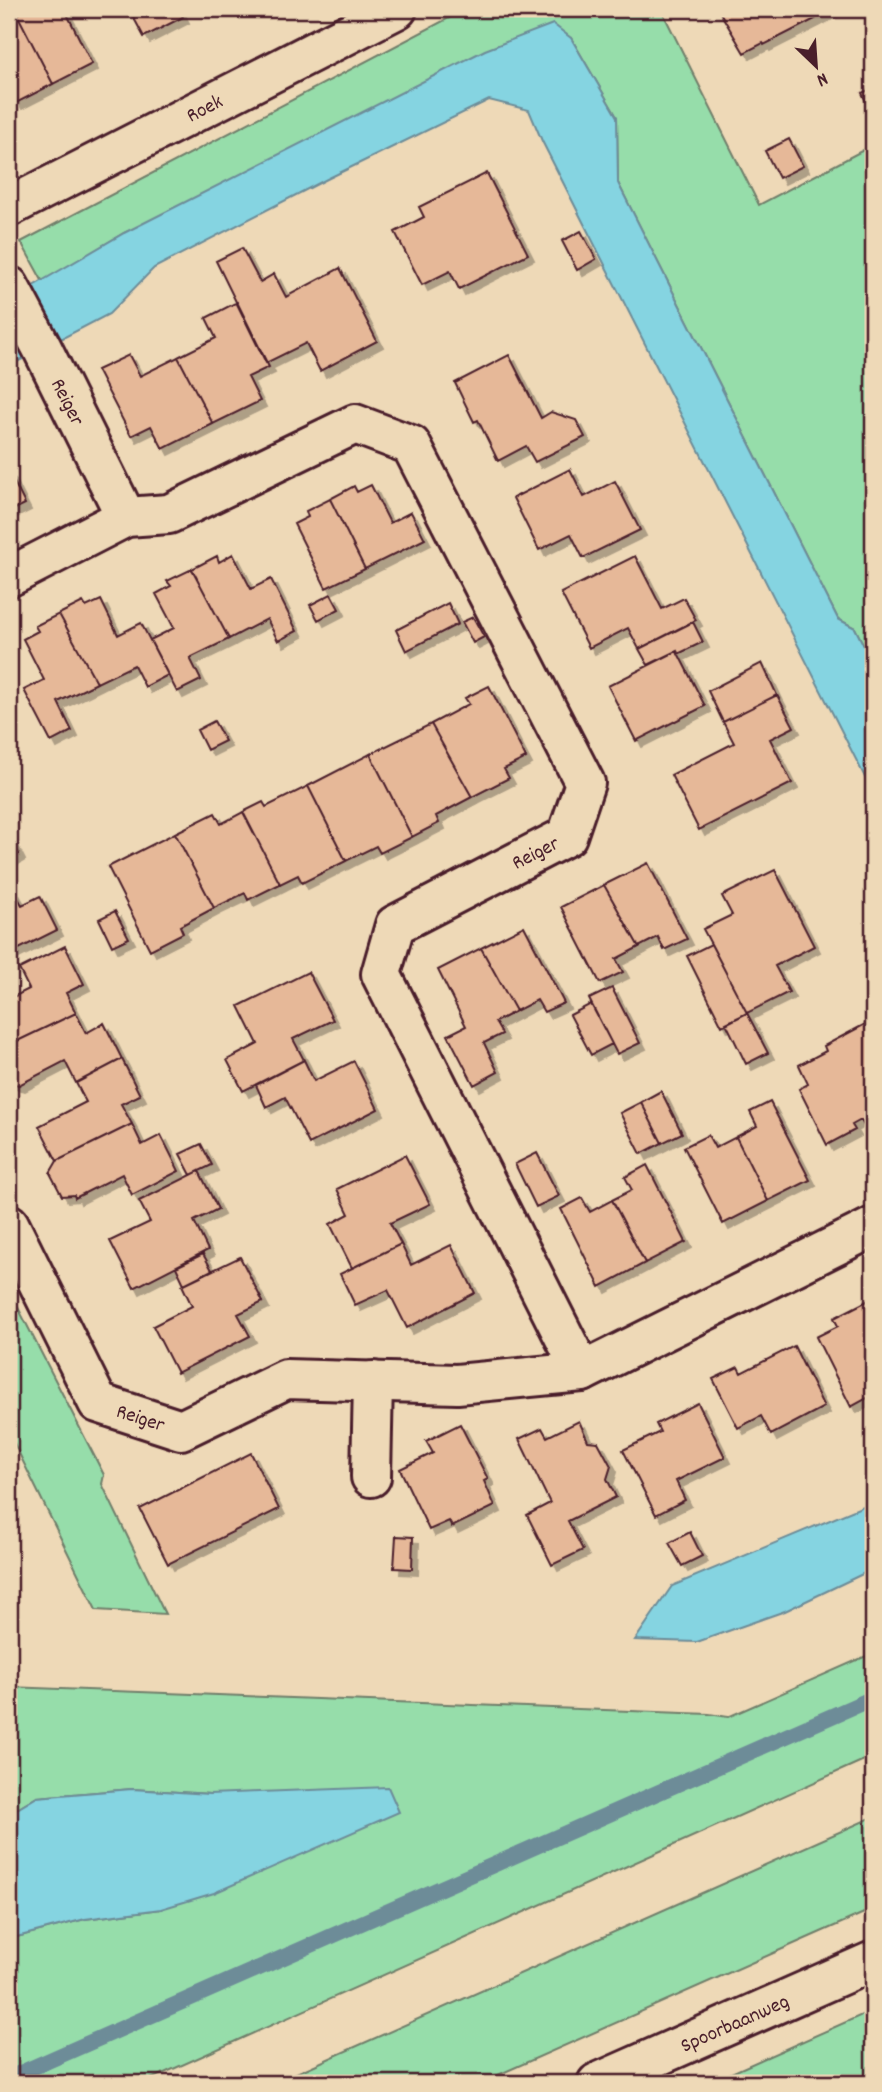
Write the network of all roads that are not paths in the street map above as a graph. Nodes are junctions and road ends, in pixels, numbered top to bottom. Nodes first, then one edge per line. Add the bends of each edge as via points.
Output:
1 (397, 9) edge
2 (9, 206) edge
3 (12, 292) edge
4 (126, 517) junction
5 (9, 577) edge
6 (9, 1224) edge
7 (873, 1227) edge
8 (582, 1372) junction
9 (373, 1381) junction
10 (371, 1477) dead end
11 (873, 1961) edge
12 (597, 2083) edge

1 - 2 street, Roek
3 - 4 street, Reiger
4 - 5 street, Reiger
4 - 8 street, Reiger via 169,514 355,424 411,445 585,783 567,836 395,925 381,974
6 - 9 street, Reiger via 98,1403 181,1430 286,1379
7 - 8 street, Reiger
8 - 9 street, Reiger via 457,1384
9 - 10 street
11 - 12 street, Spoorbaanweg

